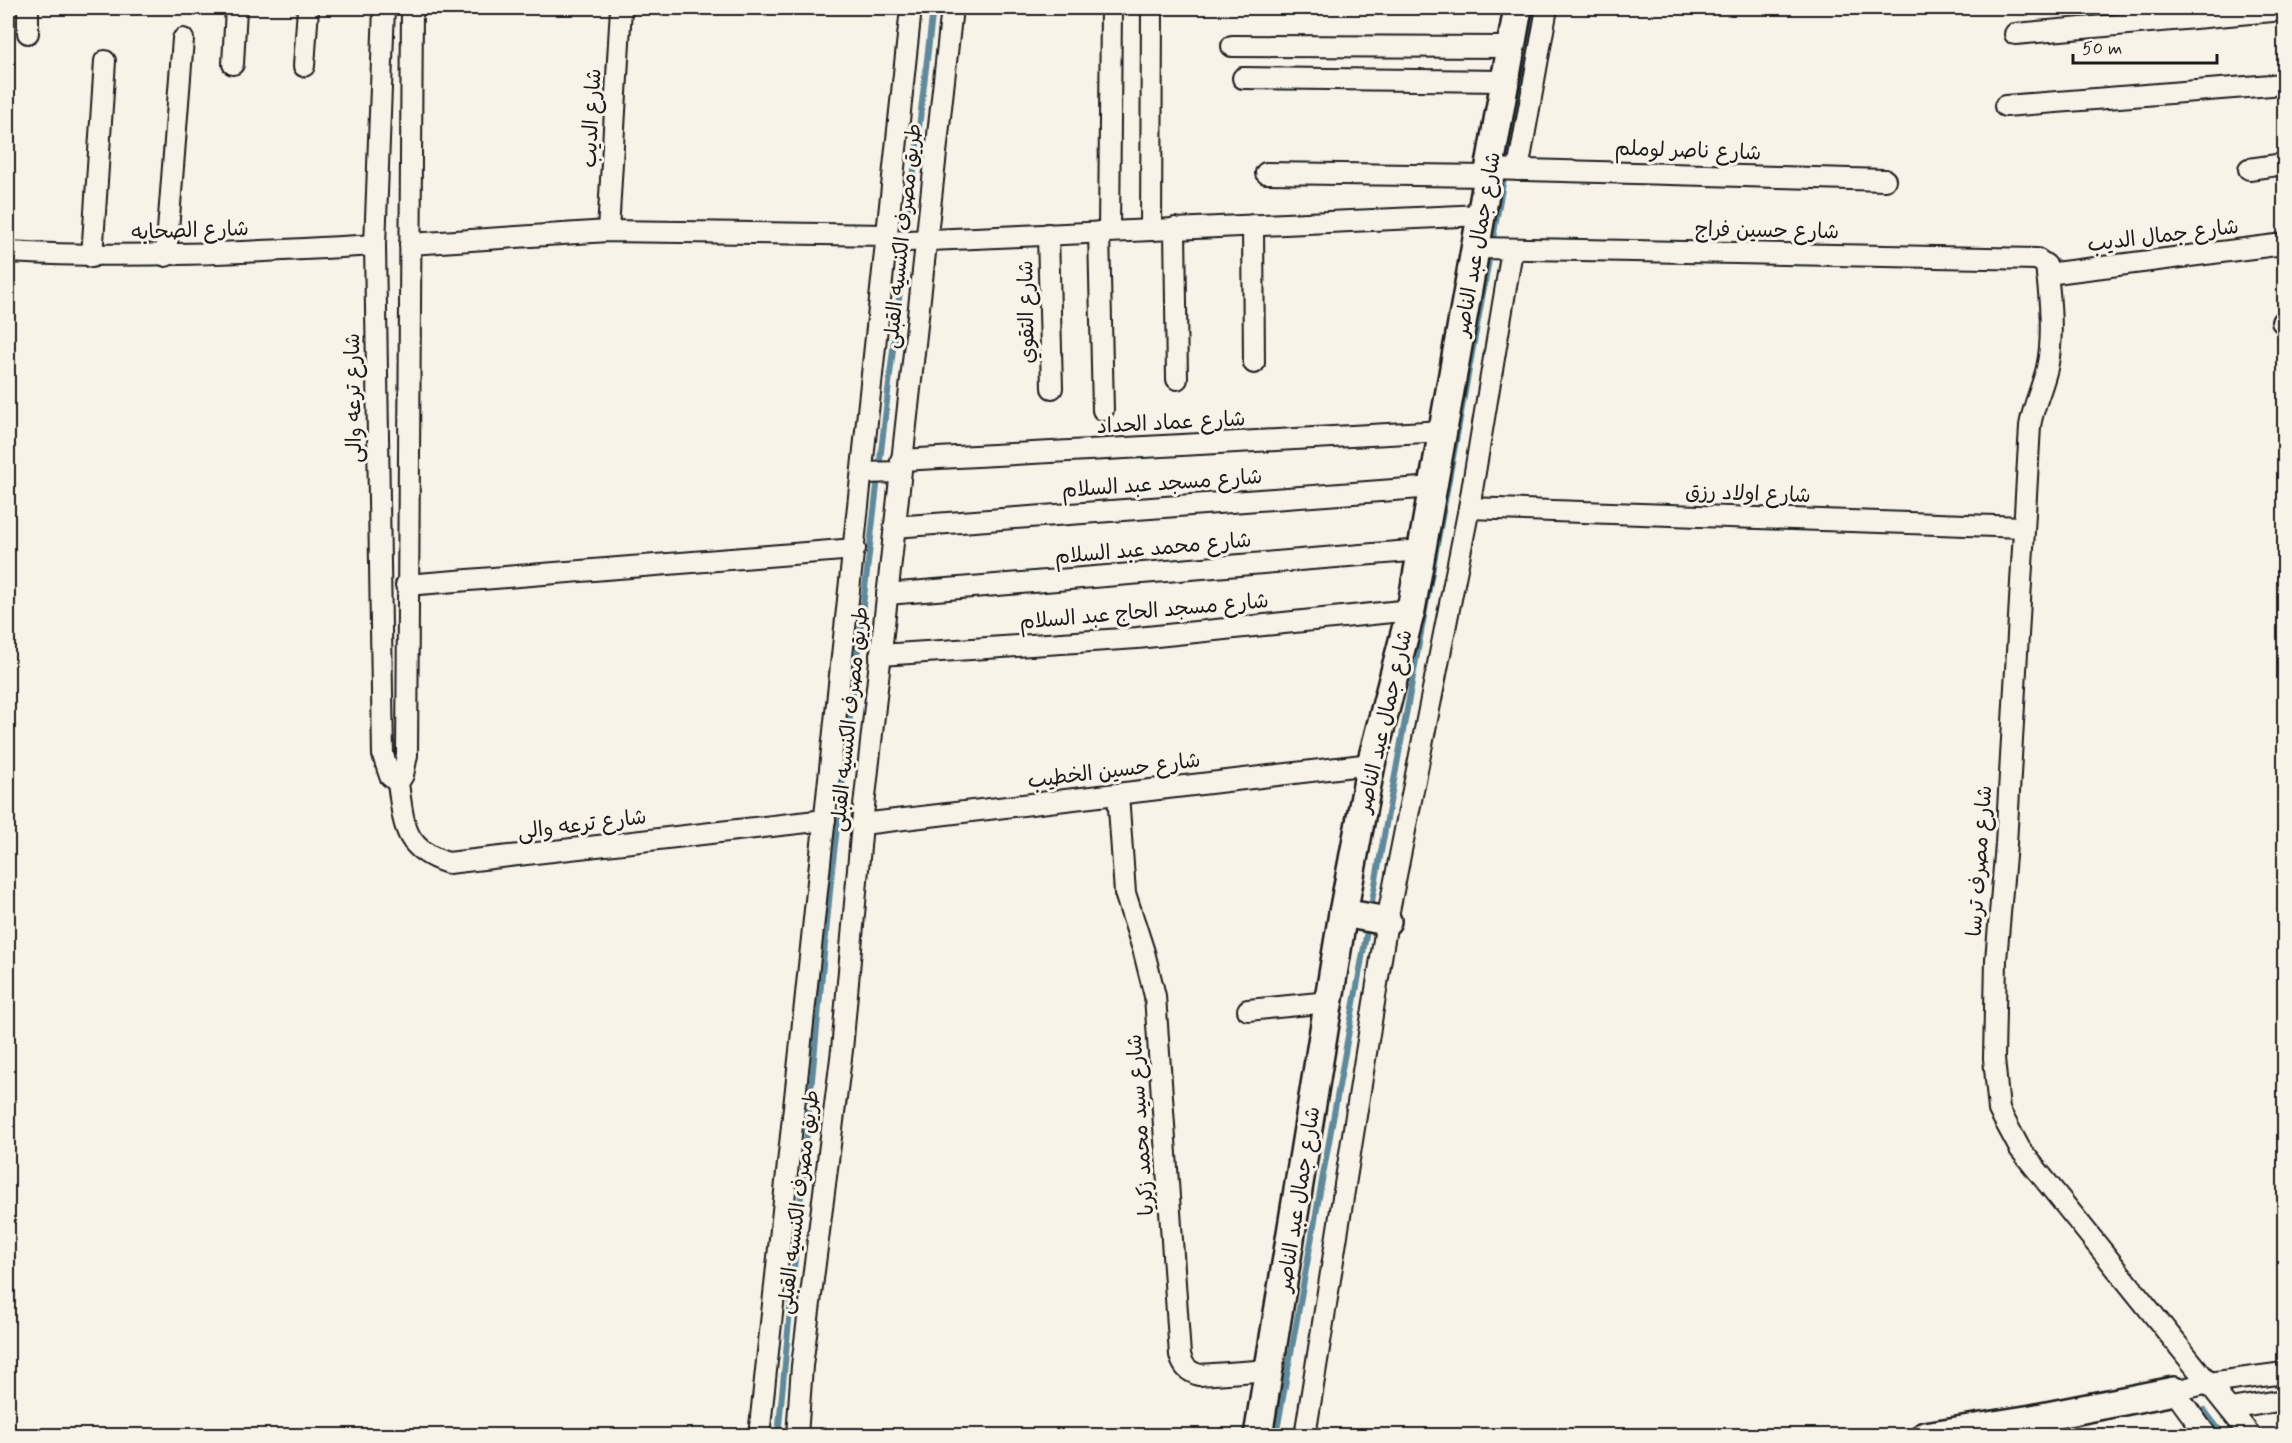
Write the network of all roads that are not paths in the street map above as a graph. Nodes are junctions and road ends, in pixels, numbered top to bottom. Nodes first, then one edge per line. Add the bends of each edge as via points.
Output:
1 (28, 8) edge
2 (236, 8) edge
3 (308, 8) edge
4 (384, 8) edge
5 (412, 8) edge
6 (621, 8) edge
7 (911, 8) edge
8 (951, 8) edge
9 (1111, 8) edge
10 (1152, 8) edge
11 (1518, 8) edge
12 (1547, 8) edge
13 (2284, 10) edge
14 (28, 33) dead end
15 (2015, 34) dead end
16 (183, 39) dead end
17 (1232, 46) dead end
18 (1510, 47) junction
19 (105, 61) dead end
20 (232, 64) dead end
21 (304, 66) dead end
22 (1243, 78) dead end
23 (1504, 81) junction
24 (2284, 84) edge
25 (2005, 106) dead end
26 (410, 151) junction
27 (378, 153) junction
28 (2284, 164) edge
29 (2249, 169) dead end
30 (1500, 171) junction
31 (1266, 173) dead end
32 (1885, 180) dead end
33 (1482, 215) junction
34 (1253, 225) junction
35 (1175, 228) junction
36 (1151, 230) junction
37 (608, 231) junction
38 (1104, 232) junction
39 (1048, 234) junction
40 (887, 238) junction
41 (925, 240) junction
42 (2284, 243) edge
43 (410, 244) junction
44 (375, 245) junction
45 (1491, 249) junction
46 (8, 252) edge
47 (166, 256) junction
48 (92, 257) junction
49 (2047, 274) junction
50 (1254, 363) dead end
51 (1177, 379) dead end
52 (1052, 388) dead end
53 (1103, 410) dead end
54 (1444, 431) junction
55 (901, 466) junction
56 (863, 473) junction
57 (1434, 487) junction
58 (1469, 508) junction
59 (894, 527) junction
60 (2024, 527) junction
61 (855, 549) junction
62 (1422, 550) junction
63 (406, 585) junction
64 (887, 594) junction
65 (1411, 610) junction
66 (880, 655) junction
67 (1371, 764) junction
68 (398, 783) junction
69 (1118, 794) junction
70 (825, 820) junction
71 (862, 824) junction
72 (1347, 913) junction
73 (1383, 920) junction
74 (1329, 1002) junction
75 (1248, 1010) dead end
76 (1270, 1370) junction
77 (2284, 1373) edge
78 (2209, 1383) junction
79 (2174, 1391) junction
80 (2284, 1400) edge
81 (2230, 1409) junction
82 (759, 1436) edge
83 (797, 1436) edge
84 (1258, 1436) edge
85 (1305, 1436) edge
86 (1925, 1436) edge
87 (2207, 1436) edge
88 (2251, 1436) edge

1 - 14 street
2 - 20 street
3 - 21 street
4 - 27 street, شارع ترعه والى
5 - 26 street, شارع ترعه والى
6 - 37 street, شارع الديب
7 - 40 street, طريق مصرف الكنسيه القبلى
8 - 41 street, طريق مصرف الكنسيه القبلى
9 - 38 street
10 - 36 street
11 - 18 street, شارع جمال عبد الناصر
12 - 30 street, شارع جمال عبد الناصر
13 - 15 street
16 - 47 street
17 - 18 street
18 - 23 street, شارع جمال عبد الناصر
19 - 48 street
22 - 23 street
23 - 30 street, شارع جمال عبد الناصر
24 - 25 street
26 - 27 street
26 - 43 street, شارع ترعه والى
27 - 44 street, شارع ترعه والى
28 - 29 street
30 - 31 street, شارع ناصر لوملم
30 - 32 street, شارع ناصر لوملم
30 - 33 street, شارع جمال عبد الناصر
33 - 34 street
33 - 45 street, شارع جمال عبد الناصر
34 - 35 street
34 - 50 street
35 - 36 street
35 - 51 street
36 - 38 street
37 - 40 street
37 - 43 street
38 - 39 street
38 - 53 street
39 - 41 street
39 - 52 street, شارع التقوي
40 - 41 street
40 - 56 street, طريق مصرف الكنسيه القبلى
41 - 55 street, طريق مصرف الكنسيه القبلى
42 - 49 street, شارع جمال الديب
43 - 63 street, شارع ترعه والى
44 - 47 street, شارع الصحابه
44 - 68 street, شارع ترعه والى via 382,755 390,776
45 - 49 street, شارع حسين فراج via 2037,259 2046,265
45 - 54 street, شارع جمال عبد الناصر
45 - 58 street, شارع جمال عبد الناصر
46 - 48 street, شارع الصحابه
47 - 48 street, شارع الصحابه
49 - 60 street, شارع مصرف ترسا via 2047,367 2033,404
54 - 55 street, شارع عماد الحداد
54 - 57 street, شارع جمال عبد الناصر
55 - 56 street, شارع عماد الحداد
55 - 59 street, طريق مصرف الكنسيه القبلى
56 - 61 street, طريق مصرف الكنسيه القبلى
57 - 59 street, شارع مسجد عبد السلام
57 - 62 street, شارع جمال عبد الناصر
58 - 60 street, شارع اولاد رزق
58 - 73 street, شارع جمال عبد الناصر
59 - 64 street, طريق مصرف الكنسيه القبلى
60 - 78 street, شارع مصرف ترسا via 1996,960 1994,1058 1999,1110 2020,1149
61 - 63 street
61 - 70 street, طريق مصرف الكنسيه القبلى
62 - 64 street, شارع محمد عبد السلام
62 - 65 street, شارع جمال عبد الناصر
63 - 68 street, شارع ترعه والى via 407,755
64 - 66 street, طريق مصرف الكنسيه القبلى
65 - 66 street, شارع مسجد الحاج عبد السلام via 1137,638
65 - 67 street, شارع جمال عبد الناصر
66 - 71 street, طريق مصرف الكنسيه القبلى
67 - 69 street, شارع حسين الخطيب
67 - 72 street, شارع جمال عبد الناصر
68 - 70 street, شارع ترعه والى via 404,825 413,843 428,857 448,863
69 - 71 street, شارع حسين الخطيب
69 - 76 street, شارع سيد محمد زكريا via 1125,893 1155,996 1180,1355 1183,1365 1199,1375
70 - 82 street, طريق مصرف الكنسيه القبلى
71 - 83 street, طريق مصرف الكنسيه القبلى via 842,1050 802,1366
72 - 73 street
72 - 74 street, شارع جمال عبد الناصر
73 - 85 street, شارع جمال عبد الناصر
74 - 75 street
74 - 76 street, شارع جمال عبد الناصر
76 - 84 street, شارع جمال عبد الناصر
77 - 78 street
78 - 79 street
78 - 81 street, شارع مصرف ترسا
79 - 86 street
79 - 87 street
80 - 81 street
81 - 88 street, شارع مصرف ترسا

